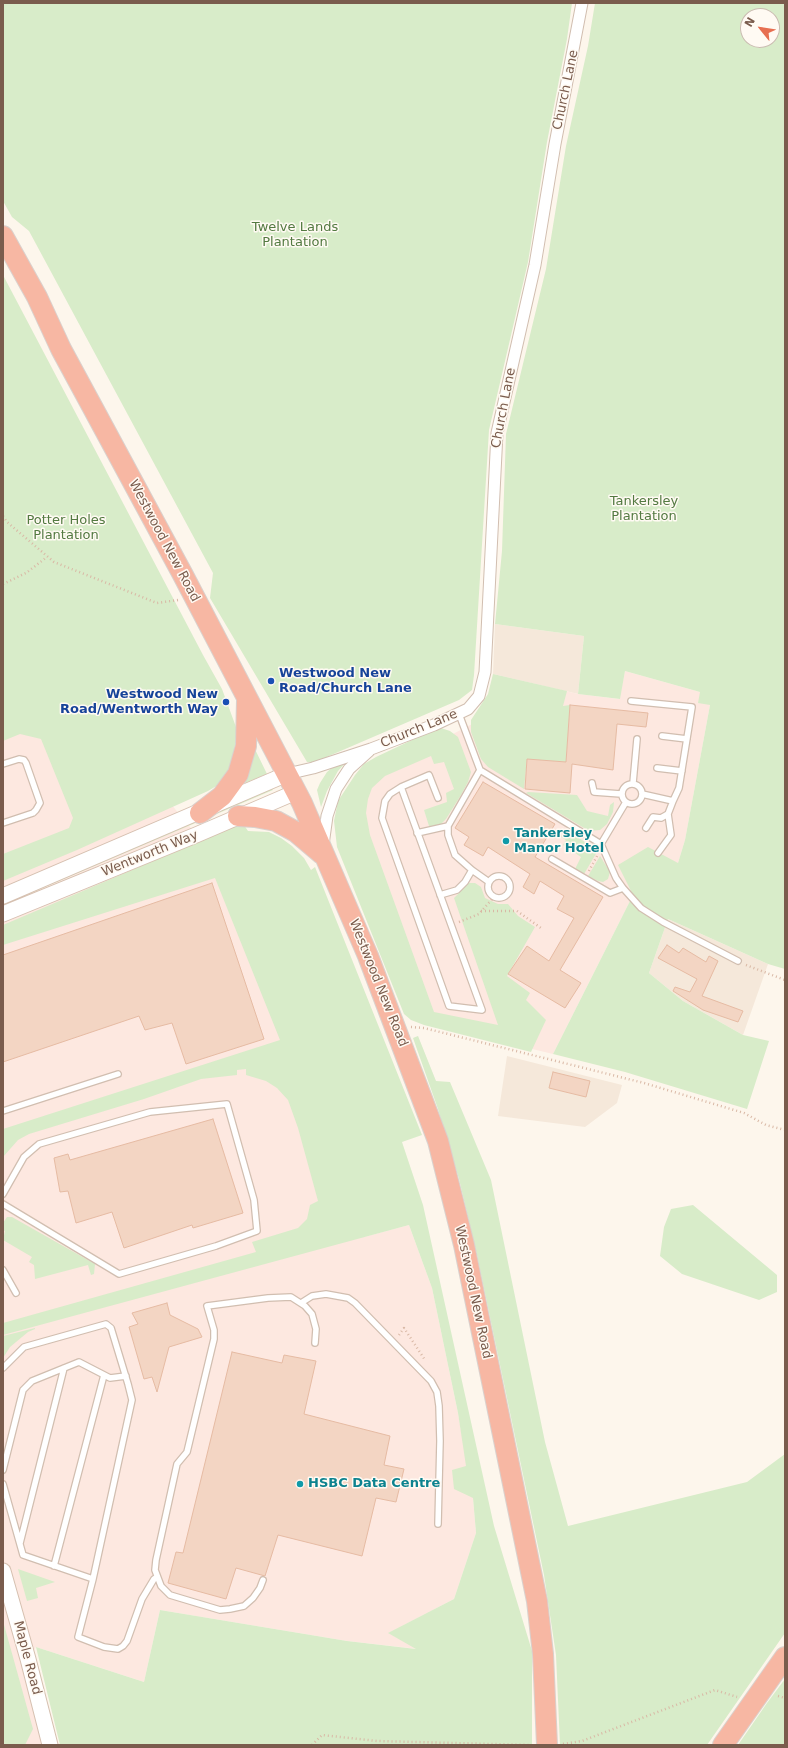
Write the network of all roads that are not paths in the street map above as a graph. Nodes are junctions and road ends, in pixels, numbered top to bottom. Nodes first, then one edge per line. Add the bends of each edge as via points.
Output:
1 (582, 3) edge
2 (3, 236) edge
3 (247, 697) junction
4 (631, 701) dead end
5 (459, 714) junction
6 (662, 736) dead end
7 (637, 739) dead end
8 (687, 739) junction
9 (371, 749) junction
10 (3, 764) edge
11 (658, 768) dead end
12 (480, 770) junction
13 (682, 771) junction
14 (287, 774) junction
15 (592, 783) dead end
16 (633, 783) junction
17 (401, 787) junction
18 (296, 792) junction
19 (622, 794) junction
20 (642, 794) junction
21 (438, 798) dead end
22 (673, 801) junction
23 (626, 802) junction
24 (200, 813) junction
25 (668, 814) junction
26 (238, 816) junction
27 (3, 824) edge
28 (448, 826) junction
29 (646, 828) dead end
30 (417, 833) junction
31 (601, 846) junction
32 (324, 853) junction
33 (658, 853) dead end
34 (552, 859) dead end
35 (472, 870) junction
36 (489, 882) junction
37 (623, 888) junction
38 (440, 895) junction
39 (3, 896) edge
40 (3, 914) edge
41 (738, 961) road end
42 (118, 1074) dead end
43 (3, 1111) edge
44 (3, 1194) edge
45 (3, 1204) edge
46 (3, 1270) edge
47 (16, 1293) dead end
48 (301, 1303) junction
49 (315, 1343) dead end
50 (3, 1368) edge
51 (64, 1368) junction
52 (104, 1375) junction
53 (126, 1376) junction
54 (3, 1470) edge
55 (3, 1484) edge
56 (438, 1524) dead end
57 (20, 1543) junction
58 (54, 1566) junction
59 (3, 1571) edge
60 (157, 1577) junction
61 (93, 1579) junction
62 (263, 1580) dead end
63 (785, 1657) edge
64 (50, 1745) edge
65 (555, 1745) edge
66 (722, 1745) edge

1 - 5 street, Church Lane via 534,265 497,433 485,672 479,696 468,709
2 - 3 highway, Westwood New Road
3 - 14 highway, Westwood New Road
3 - 24 highway via 246,746 238,774 222,796
4 - 8 lane via 692,706
5 - 9 street, Church Lane
5 - 12 lane
6 - 8 lane
7 - 16 lane
8 - 13 lane
9 - 14 street, Church Lane
9 - 32 street, Church Lane via 349,769 336,789 327,816
10 - 27 lane via 24,760 40,803 33,813
11 - 13 lane
12 - 28 lane
12 - 31 lane
13 - 22 lane via 679,788
14 - 18 highway, Westwood New Road
14 - 24 street, Wentworth Way
15 - 19 lane via 594,792
16 - 19 lane via 626,785
16 - 20 lane via 640,787
17 - 21 lane via 429,774
17 - 30 lane
17 - 38 lane via 385,801 382,818 449,1006 482,1010
18 - 26 street, Wentworth Way
18 - 32 highway, Westwood New Road
19 - 23 lane
20 - 22 lane
20 - 23 lane via 636,803
22 - 25 lane
23 - 31 lane
24 - 39 street, Wentworth Way
25 - 29 lane via 661,818 653,817
25 - 33 lane via 671,835
26 - 32 highway via 276,821
26 - 40 street, Wentworth Way
28 - 30 lane
28 - 35 lane via 448,835 455,855
30 - 38 lane
31 - 37 lane
32 - 65 highway, Westwood New Road via 368,956 438,1141 464,1245 537,1601
34 - 37 lane via 610,893
35 - 36 lane
35 - 38 lane via 457,890
36 - 36 lane via 488,888 494,897 504,897 509,891 508,881 502,877 495,877
37 - 41 lane via 641,908 663,922
42 - 43 lane
44 - 45 lane via 24,1157 39,1144 150,1112 227,1104 254,1200 256,1231 216,1246 119,1274
46 - 47 lane
48 - 49 lane via 312,1314 316,1329
48 - 56 lane via 312,1296 326,1294 355,1302 431,1381 437,1392 439,1406
48 - 60 lane via 291,1297 282,1297 207,1306 214,1339 186,1452 177,1464 156,1560
50 - 53 lane via 24,1347 106,1324 111,1328 115,1338
51 - 52 lane via 79,1362
51 - 54 lane via 32,1381 23,1390
51 - 57 lane
52 - 53 lane via 110,1378
52 - 58 lane
53 - 61 lane via 132,1400
55 - 57 lane
57 - 58 lane via 23,1555
58 - 61 lane
59 - 64 street, Maple Road
60 - 61 lane via 142,1598 127,1640 118,1649 104,1647 78,1637
60 - 62 lane via 161,1586 170,1595 220,1610 244,1606 253,1598
63 - 66 highway

